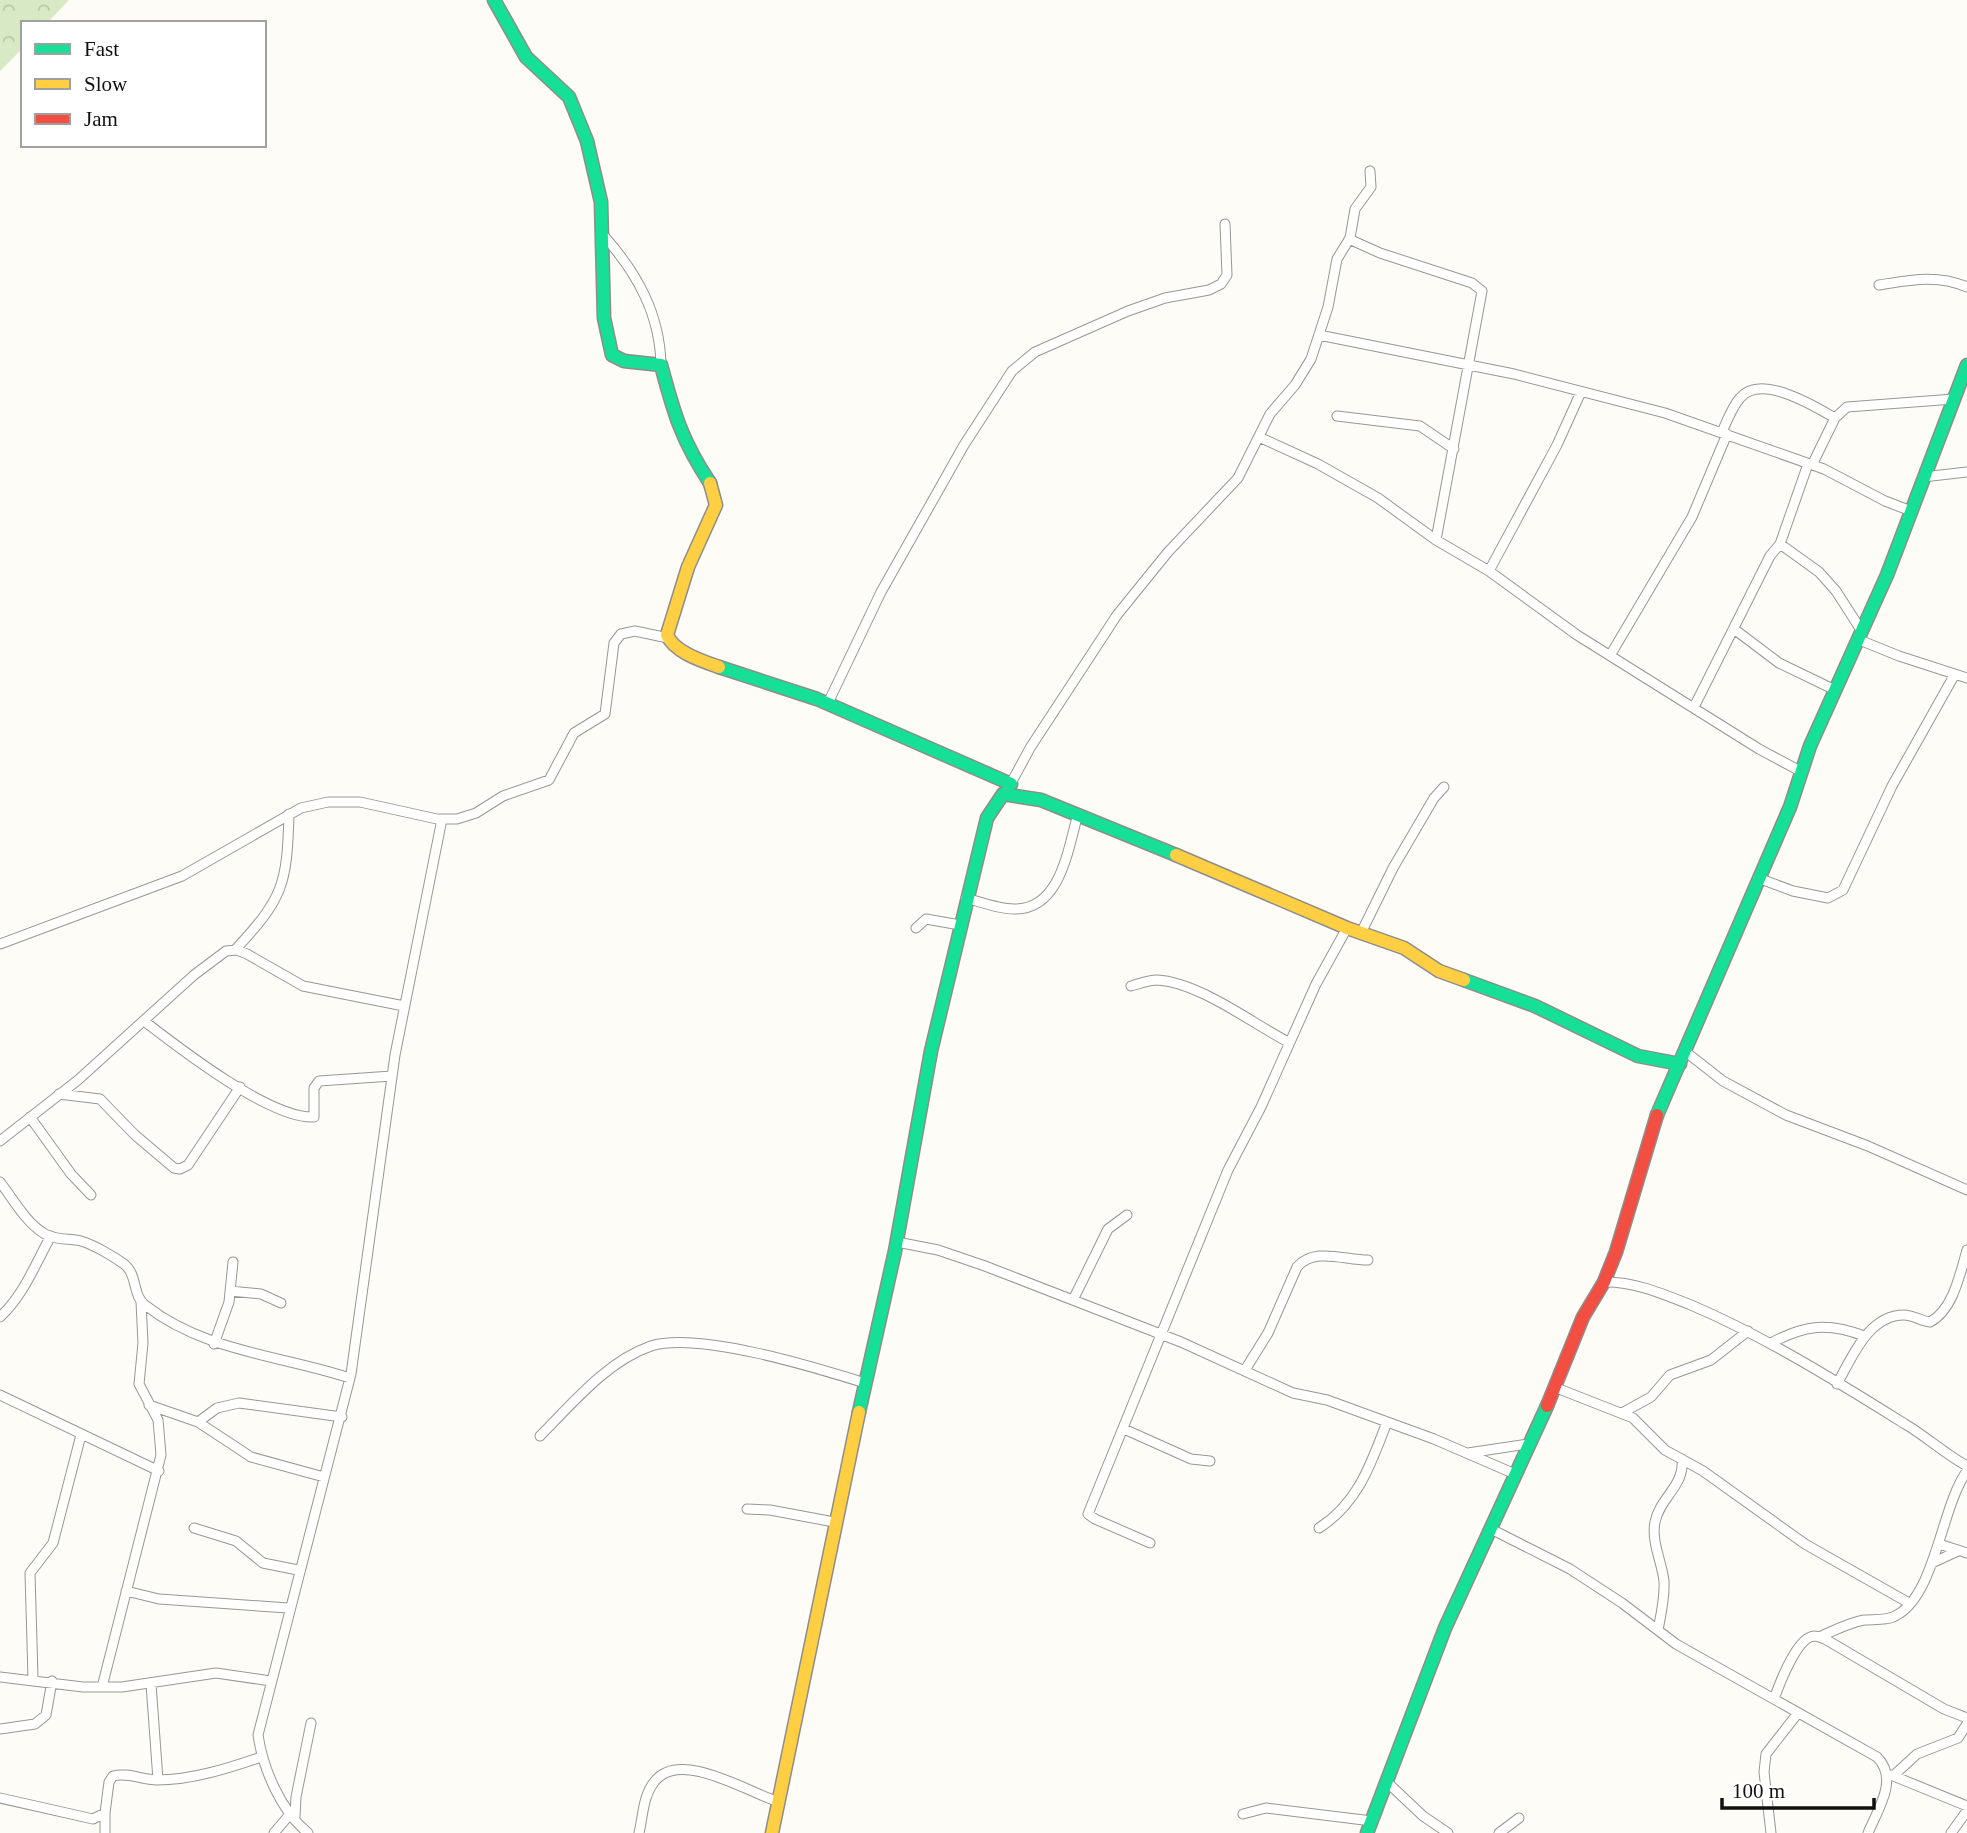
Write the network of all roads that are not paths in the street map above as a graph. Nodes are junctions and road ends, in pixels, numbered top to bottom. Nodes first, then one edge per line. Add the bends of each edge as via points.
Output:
1 (494, 0) edge
2 (1370, 171) dead end
3 (1226, 224) dead end
4 (604, 236) junction
5 (1349, 239) junction
6 (1879, 285) dead end
7 (1967, 287) edge
8 (1319, 335) junction
9 (1467, 364) junction
10 (661, 365) junction
11 (1967, 365) edge
12 (1581, 392) junction
13 (1954, 399) junction
14 (1337, 416) dead end
15 (1835, 418) junction
16 (1724, 433) junction
17 (1259, 437) junction
18 (1454, 449) junction
19 (1810, 465) junction
20 (1967, 472) edge
21 (1923, 477) junction
22 (1911, 511) junction
23 (1436, 540) junction
24 (1780, 544) junction
25 (1489, 571) junction
26 (1734, 629) junction
27 (1859, 634) junction
28 (668, 638) junction
29 (1611, 654) junction
30 (1955, 674) junction
31 (1967, 678) edge
32 (1835, 690) junction
33 (828, 704) junction
34 (1694, 706) junction
35 (1801, 772) junction
36 (1444, 787) dead end
37 (1008, 789) junction
38 (289, 814) junction
39 (1078, 814) junction
40 (442, 819) junction
41 (1758, 878) junction
42 (966, 898) junction
43 (960, 925) junction
44 (916, 928) dead end
45 (1347, 928) junction
46 (1361, 933) junction
47 (0, 944) edge
48 (235, 950) junction
49 (1131, 986) dead end
50 (404, 1006) junction
51 (144, 1021) junction
52 (1288, 1042) junction
53 (1683, 1058) junction
54 (392, 1076) junction
55 (240, 1087) junction
56 (59, 1094) junction
57 (30, 1117) junction
58 (0, 1141) edge
59 (0, 1182) edge
60 (1967, 1190) edge
61 (91, 1195) dead end
62 (1127, 1215) dead end
63 (51, 1237) junction
64 (897, 1242) junction
65 (1967, 1250) edge
66 (1368, 1260) dead end
67 (233, 1262) dead end
68 (1604, 1282) junction
69 (230, 1291) junction
70 (1073, 1300) junction
71 (141, 1302) junction
72 (281, 1303) dead end
73 (0, 1317) edge
74 (1748, 1331) junction
75 (1161, 1334) junction
76 (1864, 1336) junction
77 (1772, 1343) junction
78 (214, 1344) junction
79 (1245, 1370) junction
80 (350, 1378) junction
81 (865, 1383) junction
82 (1837, 1384) junction
83 (1554, 1387) junction
84 (0, 1395) edge
85 (149, 1405) junction
86 (1622, 1413) junction
87 (342, 1417) junction
88 (198, 1422) junction
89 (1387, 1422) junction
90 (1124, 1429) junction
91 (81, 1435) junction
92 (540, 1436) dead end
93 (1528, 1444) junction
94 (1468, 1453) junction
95 (1682, 1459) junction
96 (1210, 1461) dead end
97 (1967, 1469) edge
98 (159, 1471) junction
99 (1515, 1474) junction
100 (324, 1477) junction
101 (747, 1509) dead end
102 (834, 1522) junction
103 (194, 1528) dead end
104 (1319, 1528) dead end
105 (1491, 1529) junction
106 (1150, 1543) dead end
107 (1939, 1544) junction
108 (1962, 1552) edge
109 (1932, 1563) junction
110 (299, 1570) junction
111 (126, 1591) junction
112 (1909, 1603) junction
113 (288, 1608) junction
114 (1658, 1630) junction
115 (1819, 1637) junction
116 (0, 1677) edge
117 (33, 1678) junction
118 (52, 1681) junction
119 (271, 1681) junction
120 (152, 1684) junction
121 (102, 1687) junction
122 (1774, 1699) junction
123 (1798, 1713) junction
124 (1967, 1718) edge
125 (311, 1723) dead end
126 (1967, 1724) edge
127 (0, 1729) edge
128 (261, 1757) junction
129 (1891, 1774) junction
130 (158, 1780) junction
131 (1387, 1782) junction
132 (1382, 1797) junction
133 (0, 1798) edge
134 (1402, 1798) junction
135 (779, 1802) junction
136 (1967, 1808) edge
137 (106, 1813) junction
138 (1243, 1814) dead end
139 (293, 1816) junction
140 (1519, 1818) dead end
141 (1370, 1827) edge
142 (105, 1833) edge
143 (274, 1833) edge
144 (308, 1833) edge
145 (639, 1833) edge
146 (772, 1833) edge
147 (1448, 1833) edge
148 (1499, 1833) edge
149 (1771, 1833) edge
150 (1868, 1833) edge
151 (1951, 1833) edge

1 - 4 street via 522,53 561,87 579,116 600,199
2 - 5 street via 1371,187 1355,209
3 - 33 street via 1227,275 1221,284 1128,311 1035,352 1012,371 964,445 881,592
4 - 10 street via 638,281 650,307 659,332
4 - 10 street via 603,295 612,355
5 - 8 street via 1337,259
5 - 9 street via 1478,286 1482,303
6 - 7 street via 1927,278
8 - 9 street
8 - 17 street via 1311,359 1270,414
9 - 12 street
9 - 18 street
10 - 28 street via 676,423 712,486 716,505 688,567
11 - 13 street
12 - 16 street
12 - 25 street
13 - 15 street via 1847,407
13 - 21 street
14 - 18 street via 1420,426
15 - 16 street via 1772,388 1760,387 1741,397
15 - 19 street
16 - 19 street
16 - 29 street via 1692,517
17 - 23 street via 1341,476
17 - 37 street via 1238,478 1153,568 1117,615
18 - 23 street
19 - 22 street
19 - 24 street
20 - 21 street
21 - 22 street
22 - 27 street
23 - 25 street
24 - 26 street
24 - 27 street via 1819,572 1836,591
25 - 29 street
26 - 32 street via 1779,663
26 - 34 street
27 - 30 street
27 - 32 street
28 - 33 street via 698,659
28 - 40 street via 635,631 621,634 614,643 606,714 574,733 549,780 503,796 476,813
29 - 34 street
30 - 31 street
30 - 41 street via 1892,786 1843,891 1828,898
32 - 35 street
33 - 37 street
34 - 35 street
35 - 41 street
36 - 46 street via 1393,868
37 - 39 street
37 - 42 street via 988,818
38 - 40 street via 328,802 359,802
38 - 47 street via 182,876
38 - 48 street via 288,854 276,901
39 - 42 street via 1062,870 1046,895 1016,909
39 - 45 street
40 - 50 street
41 - 53 street
42 - 43 street
43 - 44 street via 926,919
43 - 64 street via 931,1051
45 - 46 street
45 - 52 street
46 - 53 street via 1405,948 1439,971 1535,1006 1638,1056
48 - 50 street via 303,986
48 - 51 street via 226,951 194,975
49 - 52 street via 1155,980 1182,986
50 - 54 street
51 - 55 street
51 - 56 street
52 - 75 street via 1201,1231
53 - 60 street via 1786,1115
53 - 68 street via 1654,1122 1634,1200
54 - 55 street via 319,1081 314,1088 315,1114 310,1117
54 - 80 street
55 - 56 street via 188,1165 180,1169 135,1135 100,1100
56 - 57 street
57 - 58 street
57 - 61 street
59 - 63 street via 32,1225
62 - 70 street via 1108,1229
63 - 71 street via 82,1241 126,1265
63 - 73 street via 29,1279
64 - 70 street via 938,1250
64 - 81 street
65 - 76 street via 1940,1317 1930,1322 1902,1315
66 - 79 street via 1319,1255 1304,1259
67 - 69 street
68 - 74 street via 1668,1296
68 - 83 street via 1583,1317
69 - 72 street via 261,1294
69 - 78 street
70 - 75 street
71 - 78 street via 169,1324
71 - 85 street via 139,1384
74 - 77 street
74 - 86 street via 1711,1360 1670,1375 1651,1397
75 - 79 street
75 - 90 street
76 - 77 street via 1824,1325 1790,1333
76 - 82 street
77 - 82 street
78 - 80 street
79 - 89 street via 1293,1393 1315,1396
80 - 87 street
81 - 92 street via 737,1351 675,1343 653,1346 598,1380
81 - 102 street
82 - 97 street via 1908,1426
83 - 86 street
83 - 93 street
84 - 91 street
85 - 88 street
85 - 98 street via 162,1440
86 - 95 street
87 - 88 street via 239,1403 217,1408
87 - 100 street
88 - 100 street via 251,1457
89 - 94 street
89 - 104 street via 1364,1482 1333,1519
90 - 96 street via 1191,1459
90 - 106 street via 1088,1514
91 - 98 street
91 - 117 street via 53,1543 30,1573
93 - 94 street
93 - 99 street
94 - 99 street
95 - 112 street via 1805,1544
95 - 114 street via 1680,1481 1654,1524 1664,1579
97 - 107 street via 1956,1486
98 - 111 street
99 - 105 street
100 - 110 street
101 - 102 street
102 - 135 street
103 - 110 street via 236,1541 264,1563
105 - 114 street via 1570,1569
105 - 131 street via 1445,1628
107 - 108 street
107 - 109 street
108 - 109 street
109 - 112 street
110 - 113 street
111 - 113 street via 175,1601
111 - 121 street
112 - 115 street via 1896,1616 1853,1623
113 - 119 street
114 - 122 street
115 - 122 street via 1804,1640
115 - 124 street
116 - 117 street
117 - 118 street
118 - 121 street
118 - 127 street via 46,1715 35,1724
119 - 120 street via 216,1673
119 - 128 street via 258,1735
120 - 121 street
120 - 130 street
122 - 123 street
123 - 129 street via 1877,1757
123 - 149 street via 1766,1754
125 - 139 street
126 - 129 street via 1958,1738 1917,1754
128 - 130 street via 230,1768
128 - 139 street
129 - 136 street
129 - 150 street
130 - 137 street via 113,1776
131 - 132 street
131 - 134 street
132 - 134 street
132 - 141 street
133 - 137 street via 93,1819
134 - 147 street
135 - 145 street via 703,1772 677,1768 656,1780 646,1799
135 - 146 street
136 - 151 street
137 - 142 street
138 - 141 street via 1266,1808
139 - 143 street
139 - 144 street
140 - 148 street

